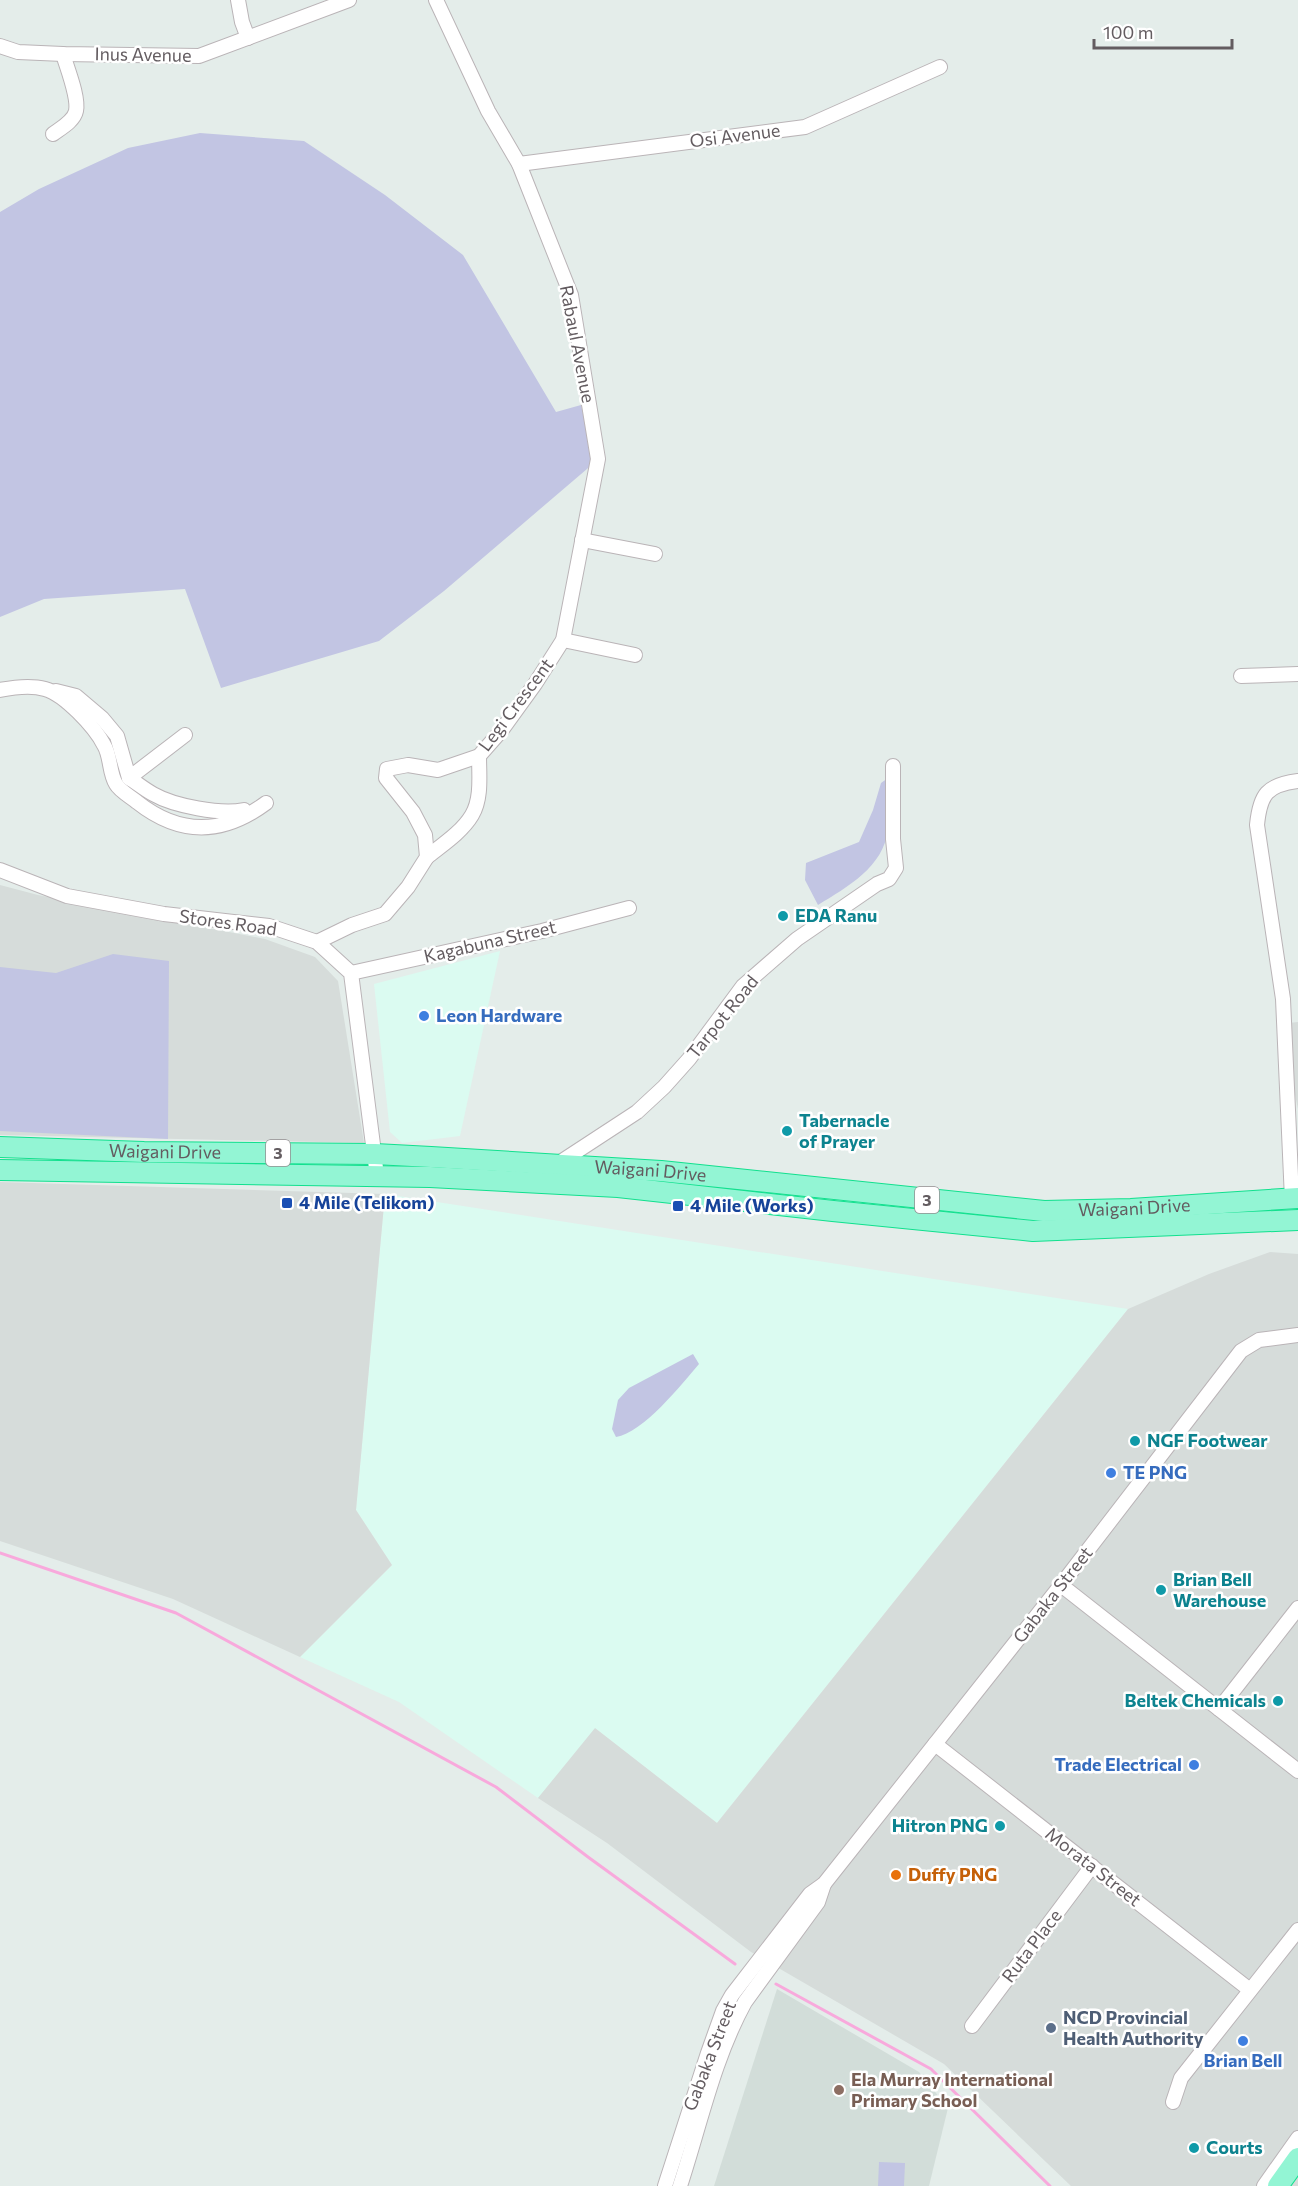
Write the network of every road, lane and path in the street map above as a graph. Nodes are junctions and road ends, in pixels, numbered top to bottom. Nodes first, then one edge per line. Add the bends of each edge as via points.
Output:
1 (238, 0) edge
2 (349, 0) edge
3 (436, 0) edge
4 (248, 38) junction
5 (0, 46) edge
6 (63, 54) junction
7 (940, 68) dead end
8 (53, 134) dead end
9 (519, 164) junction
10 (582, 540) junction
11 (655, 554) dead end
12 (563, 640) junction
13 (634, 655) dead end
14 (1298, 674) edge
15 (1242, 676) dead end
16 (47, 689) junction
17 (0, 690) edge
18 (185, 735) dead end
19 (479, 756) junction
20 (893, 766) dead end
21 (129, 778) junction
22 (1298, 781) edge
23 (427, 857) junction
24 (0, 870) edge
25 (629, 908) dead end
26 (316, 942) junction
27 (351, 973) junction
28 (1298, 998) edge
29 (1283, 999) junction
30 (0, 1147) edge
31 (375, 1154) junction
32 (556, 1165) junction
33 (595, 1167) junction
34 (0, 1170) edge
35 (377, 1176) junction
36 (711, 1198) junction
37 (1295, 1199) edge
38 (1014, 1209) junction
39 (1131, 1209) junction
40 (1298, 1220) edge
41 (1229, 1224) junction
42 (1107, 1228) junction
43 (1298, 1335) edge
44 (1061, 1586) junction
45 (1298, 1608) edge
46 (1219, 1709) junction
47 (935, 1744) junction
48 (1298, 1771) edge
49 (1092, 1866) junction
50 (824, 1884) junction
51 (1298, 1931) edge
52 (1250, 1990) junction
53 (972, 2026) dead end
54 (1173, 2102) dead end
55 (1298, 2138) edge
56 (1298, 2158) edge
57 (664, 2186) edge
58 (680, 2186) edge
59 (1264, 2186) edge
60 (1278, 2186) edge

1 - 4 street
2 - 4 street, Inus Avenue
3 - 9 street, Rabaul Avenue via 488,111
4 - 6 street, Inus Avenue via 199,56
5 - 6 street, Inus Avenue via 18,52
6 - 8 street via 76,111
7 - 9 street, Osi Avenue via 805,127
9 - 10 street, Rabaul Avenue via 572,295 598,459
10 - 11 street
10 - 12 street, Rabaul Avenue
12 - 13 street
12 - 19 street, Legi Crescent via 501,731
14 - 15 street
16 - 17 street via 18,686
16 - 21 street via 76,696 102,718 117,736
16 - 21 street via 73,706 105,745 116,785 166,821 197,828 249,816 264,805 232,813 190,806 154,795
18 - 21 street
19 - 23 street via 480,791 472,815
19 - 23 street, Legi Crescent via 438,770 408,765 387,769 386,778 413,812 425,835
20 - 32 street, Tarpot Road via 896,868 889,879 797,939 743,986 664,1087 637,1112
22 - 29 street via 1270,788 1262,798 1257,825
23 - 26 street via 385,914
24 - 26 street, Stores Road via 67,896 164,914 269,926
25 - 27 street, Kagabuna Street
26 - 27 street, Stores Road
27 - 31 street
28 - 29 street
29 - 37 street
30 - 31 highway, Waigani Drive / 3
31 - 32 highway, Waigani Drive / 3
31 - 35 street
32 - 33 highway, Waigani Drive / 3
33 - 36 highway via 599,1180 699,1189
33 - 38 highway, Waigani Drive / 3
34 - 35 highway, Waigani Drive / 3
35 - 36 highway, Waigani Drive / 3 via 618,1187
36 - 42 highway, Waigani Drive / 3 via 1033,1231
37 - 39 highway, Waigani Drive / 3
38 - 39 highway, Waigani Drive / 3
38 - 42 highway via 1028,1216 1108,1216
39 - 41 highway via 1134,1221 1212,1217
40 - 41 highway, Waigani Drive / 3
41 - 42 highway, Waigani Drive / 3
43 - 44 street, Gabaka Street via 1259,1340 1241,1351
44 - 46 street
44 - 47 street, Gabaka Street
45 - 46 street
46 - 48 street
47 - 49 street, Morata Street
47 - 50 street, Gabaka Street
49 - 52 street, Morata Street
49 - 53 street, Ruta Place
50 - 57 street, Gabaka Street via 810,1894 723,2011
50 - 58 street, Gabaka Street via 818,1902 737,2018
51 - 52 street
52 - 54 street via 1181,2078
55 - 59 street
56 - 60 highway

